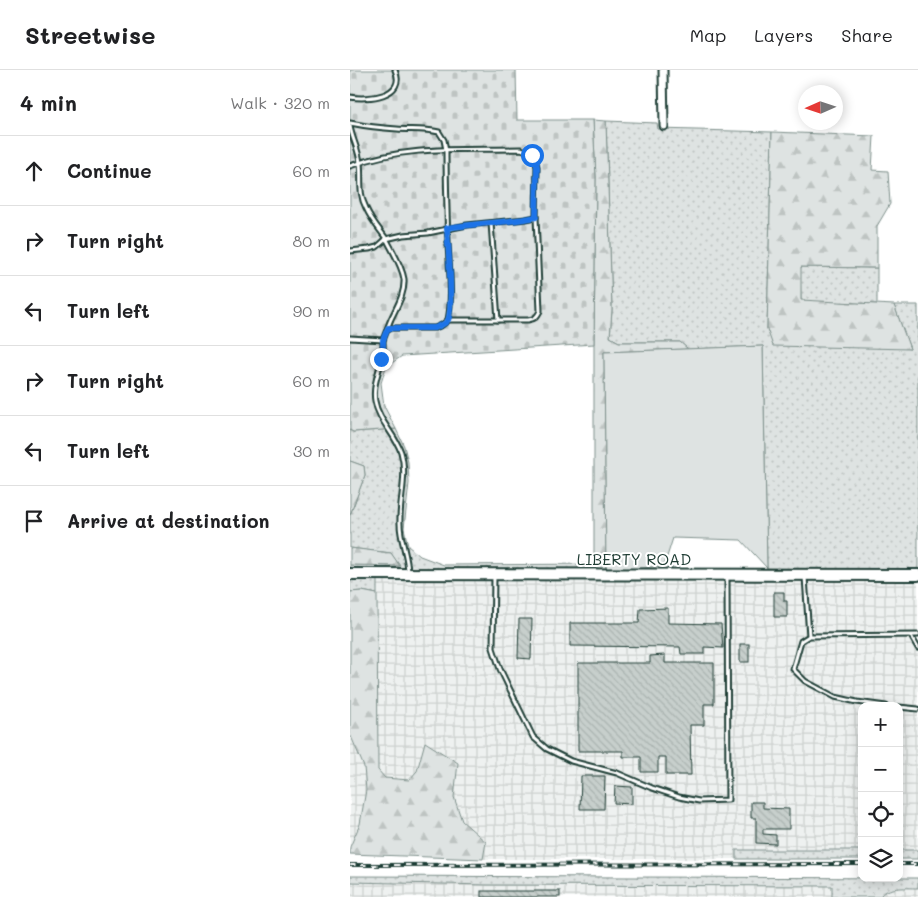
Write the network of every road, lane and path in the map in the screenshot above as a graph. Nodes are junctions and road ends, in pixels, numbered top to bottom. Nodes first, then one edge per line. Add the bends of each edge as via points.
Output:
1 (395, 70) edge
2 (663, 70) edge
3 (350, 97) edge
4 (350, 124) edge
5 (664, 126) dead end
6 (446, 150) junction
7 (360, 162) junction
8 (350, 166) edge
9 (536, 217) junction
10 (490, 223) junction
11 (447, 228) junction
12 (386, 239) junction
13 (350, 251) edge
14 (448, 320) junction
15 (498, 320) junction
16 (388, 328) junction
17 (350, 338) edge
18 (383, 340) junction
19 (350, 574) edge
20 (408, 574) junction
21 (494, 574) junction
22 (727, 574) junction
23 (805, 574) junction
24 (918, 575) edge
25 (918, 635) edge
26 (809, 636) junction
27 (910, 636) junction
28 (918, 648) edge
29 (858, 702) edge
30 (903, 707) edge
31 (918, 709) edge

1 - 3 lane via 397,81 390,91 374,98
2 - 5 street
4 - 6 lane via 440,132
4 - 7 lane
6 - 7 lane via 398,153
6 - 9 lane via 521,149 528,152 536,160 537,167
6 - 11 lane
7 - 8 lane
7 - 12 lane via 362,199
9 - 10 lane
9 - 15 lane via 538,316 528,320
10 - 11 lane
10 - 15 lane
11 - 12 lane
11 - 14 lane
12 - 13 lane via 377,247
12 - 16 lane via 404,279 401,298
14 - 15 lane
14 - 16 lane via 435,328
16 - 18 lane
17 - 18 lane
18 - 20 lane via 375,402 394,436 404,468 400,526
19 - 20 street, LIBERTY ROAD
20 - 21 street, LIBERTY ROAD
21 - 22 street, LIBERTY ROAD
21 - 22 lane via 493,648 533,737 570,761 700,801 728,800
22 - 23 street, LIBERTY ROAD
23 - 24 street, LIBERTY ROAD
23 - 26 lane
25 - 27 lane
26 - 27 lane
26 - 29 lane via 801,641 793,669 805,681 835,697
27 - 28 lane
30 - 31 lane

